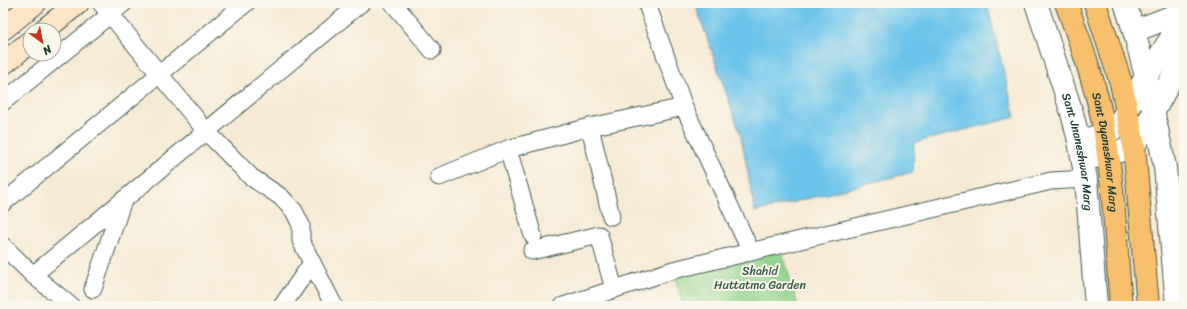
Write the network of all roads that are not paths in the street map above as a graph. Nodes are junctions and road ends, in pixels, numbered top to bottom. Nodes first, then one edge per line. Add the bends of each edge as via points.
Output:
1 (35, 3) edge
2 (78, 3) edge
3 (124, 3) edge
4 (246, 3) edge
5 (361, 3) edge
6 (393, 3) edge
7 (1036, 3) edge
8 (1066, 3) edge
9 (1095, 3) edge
10 (1125, 3) edge
11 (648, 6) dead end
12 (106, 9) edge
13 (1184, 12) edge
14 (1184, 18) edge
15 (54, 22) edge
16 (3, 29) edge
17 (1134, 31) junction
18 (22, 49) edge
19 (432, 50) dead end
20 (1184, 56) edge
21 (3, 64) edge
22 (159, 74) junction
23 (1146, 77) junction
24 (3, 102) edge
25 (684, 107) junction
26 (1127, 110) junction
27 (1153, 113) junction
28 (590, 127) junction
29 (206, 131) junction
30 (1106, 144) junction
31 (1134, 146) junction
32 (508, 149) junction
33 (1082, 160) junction
34 (439, 177) dead end
35 (123, 200) junction
36 (3, 203) edge
37 (612, 216) dead end
38 (3, 246) edge
39 (750, 252) junction
40 (312, 263) junction
41 (33, 275) junction
42 (93, 288) dead end
43 (614, 289) junction
44 (71, 306) edge
45 (282, 306) edge
46 (334, 306) edge
47 (563, 306) edge
48 (1096, 306) edge
49 (1121, 306) edge
50 (1148, 306) edge
51 (1177, 306) edge

1 - 16 main road
2 - 15 main road
3 - 12 street
4 - 22 street
5 - 29 street
6 - 19 street
7 - 33 street, Sant Jnaneshwar Marg via 1072,113
8 - 30 main road, Sant Dyaneshwar Marg via 1095,90
9 - 26 main road via 1110,46
10 - 17 street
11 - 25 street
12 - 22 street
12 - 24 street
13 - 17 street
14 - 23 street
17 - 23 street
18 - 21 main road
20 - 27 street
22 - 29 street
22 - 36 street
23 - 26 street
23 - 27 street
25 - 28 street
25 - 39 street
26 - 30 street
26 - 31 main road
27 - 31 street
27 - 51 street via 1165,167
28 - 32 street
28 - 37 street
29 - 35 street
29 - 40 street via 251,177 281,197 294,211 301,225 301,241
30 - 31 street via 1120,151
30 - 33 street
30 - 49 main road, Sant Dyaneshwar Marg
31 - 50 main road
32 - 34 street
32 - 43 street via 533,243 599,235
33 - 39 street via 1051,180
33 - 48 street, Sant Jnaneshwar Marg
35 - 41 street
35 - 42 street
38 - 41 street
39 - 43 street via 673,270
40 - 45 street
40 - 46 street
41 - 44 street
43 - 47 street

